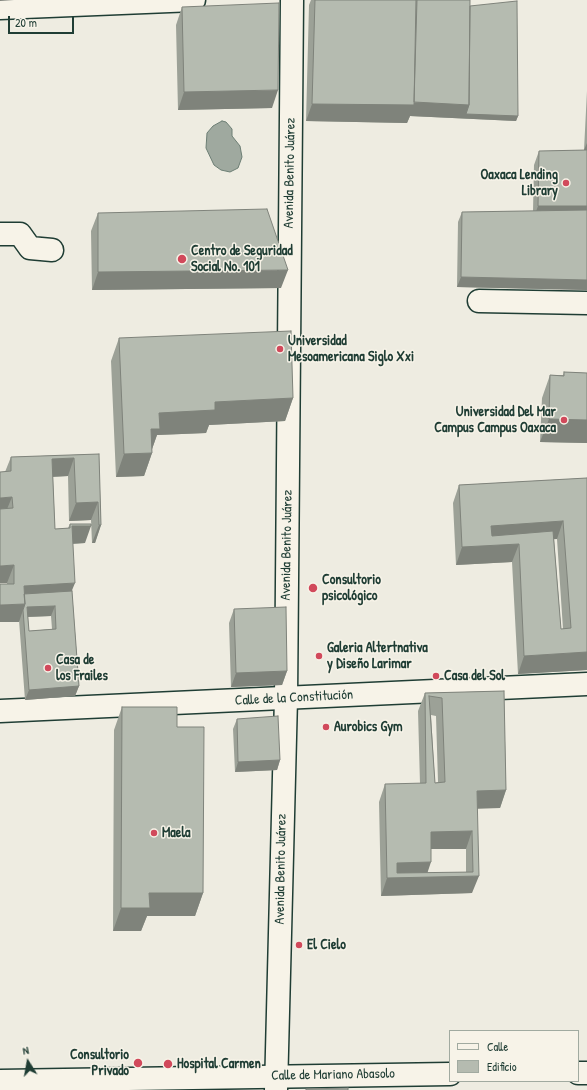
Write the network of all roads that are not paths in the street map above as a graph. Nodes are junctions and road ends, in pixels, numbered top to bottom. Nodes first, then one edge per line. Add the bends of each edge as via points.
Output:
1 (194, 0) edge
2 (292, 0) edge
3 (0, 8) edge
4 (0, 234) edge
5 (52, 250) dead end
6 (479, 301) dead end
7 (587, 303) edge
8 (587, 684) edge
9 (286, 698) junction
10 (0, 710) edge
11 (449, 1074) edge
12 (0, 1081) edge
13 (276, 1083) edge

1 - 3 street
2 - 9 street, Avenida Benito Juárez
4 - 5 street via 20,234 30,248
6 - 7 street
8 - 9 street, Calle de la Constitución
9 - 10 street, Calle de la Constitución
9 - 13 street, Avenida Benito Juárez
11 - 13 street, Calle de Mariano Abasolo
12 - 13 street, Calle de Mariano Abasolo

